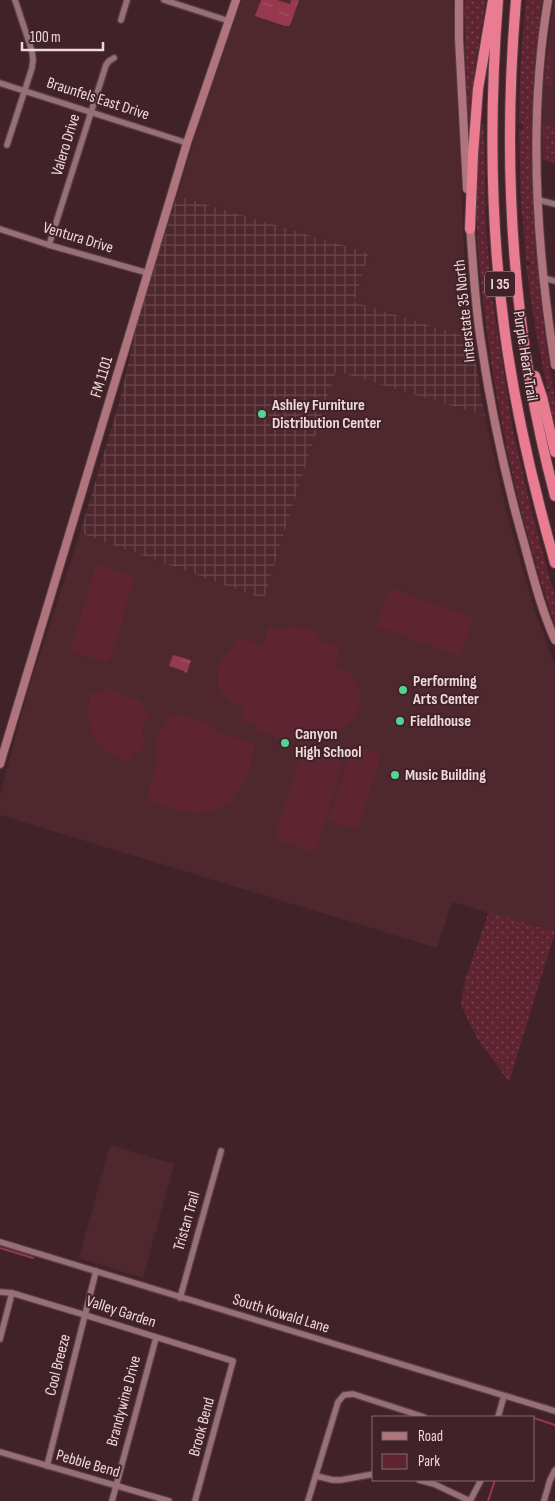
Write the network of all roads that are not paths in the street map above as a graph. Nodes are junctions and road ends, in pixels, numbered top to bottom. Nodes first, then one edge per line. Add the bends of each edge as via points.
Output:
1 (15, 0) edge
2 (127, 0) edge
3 (164, 0) edge
4 (236, 0) edge
5 (459, 0) edge
6 (493, 0) edge
7 (498, 0) edge
8 (516, 0) edge
9 (548, 0) edge
10 (120, 20) dead end
11 (229, 21) junction
12 (114, 58) dead end
13 (0, 82) edge
14 (25, 90) junction
15 (90, 112) junction
16 (187, 142) junction
17 (7, 146) dead end
18 (539, 200) junction
19 (555, 204) edge
20 (0, 229) edge
21 (470, 229) junction
22 (49, 244) junction
23 (148, 273) junction
24 (544, 278) junction
25 (555, 280) edge
26 (525, 345) junction
27 (555, 365) edge
28 (555, 452) edge
29 (555, 496) edge
30 (555, 563) edge
31 (555, 640) edge
32 (0, 764) edge
33 (221, 1151) dead end
34 (0, 1242) edge
35 (96, 1271) junction
36 (0, 1292) edge
37 (12, 1293) junction
38 (180, 1298) junction
39 (85, 1314) junction
40 (156, 1338) junction
41 (0, 1339) edge
42 (233, 1361) joint
43 (504, 1396) junction
44 (555, 1412) edge
45 (421, 1416) edge
46 (498, 1416) edge
47 (0, 1452) edge
48 (47, 1466) junction
49 (555, 1470) edge
50 (372, 1474) edge
51 (316, 1476) junction
52 (480, 1481) edge
53 (434, 1482) edge
54 (116, 1486) junction
55 (112, 1501) edge
56 (169, 1501) edge
57 (196, 1501) edge
58 (308, 1501) edge
59 (470, 1501) edge
60 (544, 1501) edge

1 - 14 street via 32,51 33,60
2 - 10 street
3 - 11 street
4 - 11 main road, FM 1101 / FM 1101
5 - 21 main road, Interstate 35 North
6 - 21 highway via 478,89
7 - 30 highway, Purple Heart Trail / I 35 via 492,143 500,293 520,424
8 - 26 highway, Purple Heart Trail / I 35 via 510,159 513,232
9 - 18 main road via 537,102
11 - 16 main road, FM 1101 / FM 1101
12 - 15 street, Valero Drive via 107,64
13 - 14 street, Braunfels East Drive
14 - 15 street, Braunfels East Drive
14 - 17 street
15 - 16 street, Braunfels East Drive
15 - 22 street, Valero Drive
16 - 23 main road, FM 1101 / FM 1101
18 - 19 street
18 - 24 main road
20 - 22 street, Ventura Drive
21 - 31 main road, Interstate 35 North via 480,341 494,421 532,573
22 - 23 street, Ventura Drive
23 - 32 main road, FM 1101 / FM 1101
24 - 25 street
24 - 27 main road
26 - 28 highway
26 - 29 highway, Purple Heart Trail / I 35
33 - 38 street, Tristan Trail
34 - 35 street, South Kowald Lane
35 - 38 street, South Kowald Lane
35 - 39 street, Cool Breeze
36 - 37 street, Valley Garden
37 - 39 street, Valley Garden
37 - 41 street
38 - 43 street, South Kowald Lane
39 - 40 street, Valley Garden
39 - 48 street, Cool Breeze
40 - 42 street, Valley Garden
40 - 54 street, Brandywine Drive
42 - 57 street, Brook Bend
43 - 44 street, South Kowald Lane
43 - 46 street
45 - 51 street via 353,1394 344,1395 338,1402
47 - 48 street, Pebble Bend
48 - 54 street, Pebble Bend
49 - 60 street
50 - 51 street via 341,1480
51 - 58 street
52 - 59 street
53 - 59 street
54 - 55 street, Brandywine Drive
54 - 56 street, Pebble Bend

